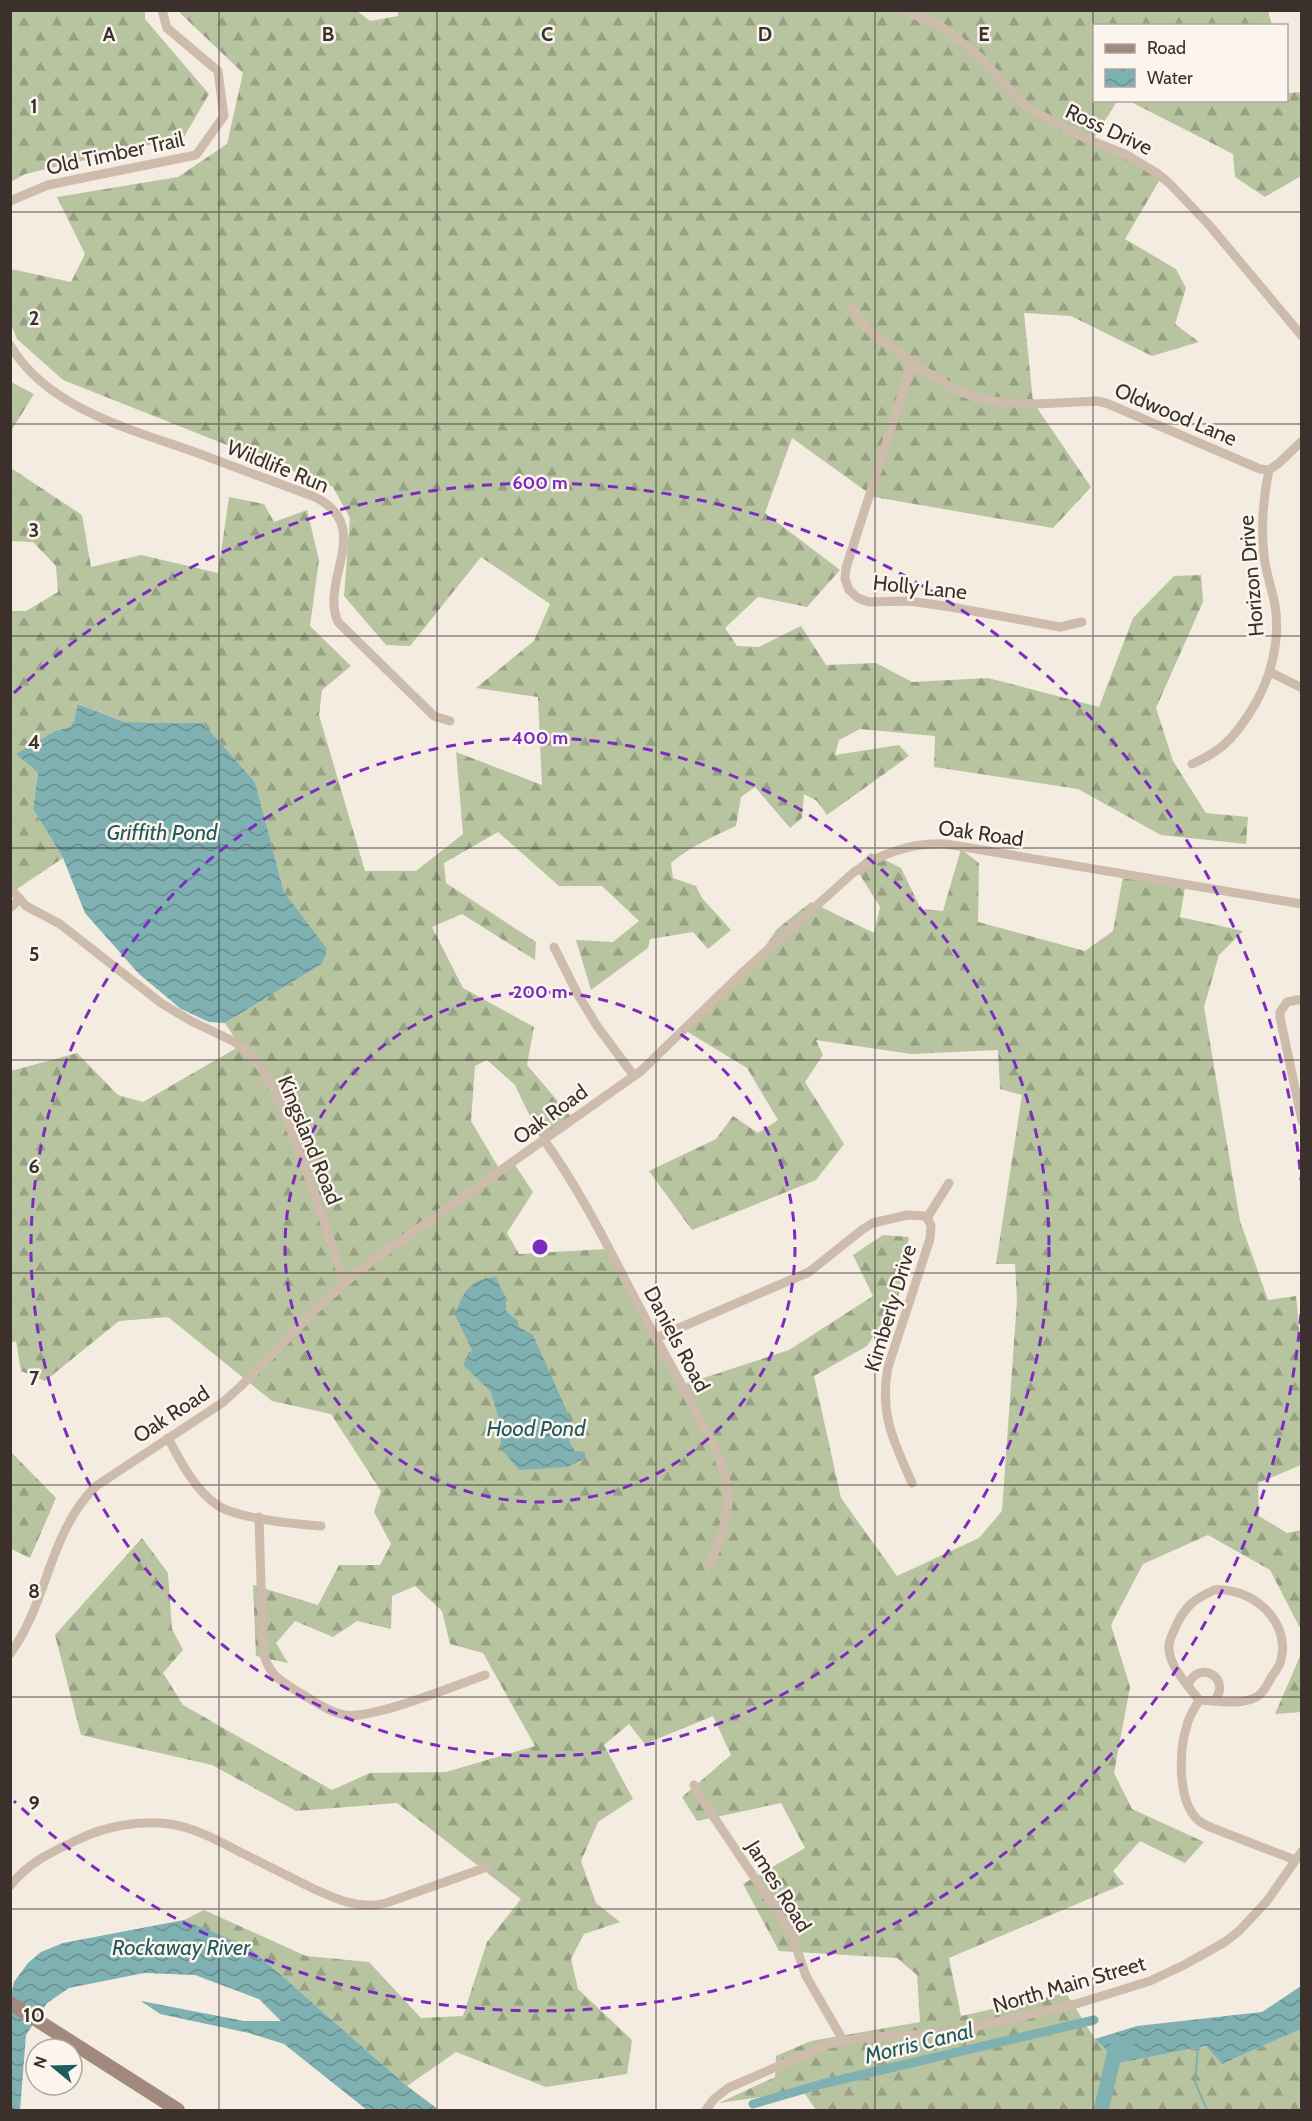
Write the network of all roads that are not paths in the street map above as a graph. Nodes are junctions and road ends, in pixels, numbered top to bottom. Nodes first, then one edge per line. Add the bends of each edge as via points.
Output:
1 (162, 10) edge
2 (901, 10) edge
3 (10, 201) edge
4 (849, 304) dead end
5 (1302, 336) edge
6 (10, 345) edge
7 (912, 363) junction
8 (1302, 441) edge
9 (1269, 470) junction
10 (1082, 622) dead end
11 (1269, 672) junction
12 (1302, 688) edge
13 (450, 721) dead end
14 (1192, 764) dead end
15 (10, 888) edge
16 (20, 899) junction
17 (1302, 904) edge
18 (10, 908) edge
19 (554, 947) dead end
20 (1302, 999) edge
21 (634, 1076) junction
22 (1301, 1116) edge
23 (544, 1140) junction
24 (949, 1183) dead end
25 (927, 1218) junction
26 (345, 1283) junction
27 (656, 1338) junction
28 (168, 1438) junction
29 (912, 1483) dead end
30 (259, 1517) junction
31 (321, 1526) dead end
32 (708, 1567) dead end
33 (10, 1654) edge
34 (486, 1675) dead end
35 (1188, 1685) junction
36 (1199, 1700) junction
37 (1214, 1701) junction
38 (694, 1785) dead end
39 (1302, 1851) edge
40 (1295, 1860) junction
41 (487, 1867) dead end
42 (10, 1886) edge
43 (10, 2003) edge
44 (843, 2040) junction
45 (178, 2110) edge
46 (706, 2110) edge

1 - 3 street, Old Timber Trail via 167,28 218,71 224,116 196,155 48,184
2 - 5 street, Ross Drive via 937,23 981,58 1031,110 1087,139 1127,154 1157,173 1210,226
4 - 7 street, Oldwood Lane via 865,327
6 - 13 street, Wildlife Run via 33,374 70,402 325,503 340,521 345,537 334,600 338,622 434,716
7 - 9 street, Oldwood Lane via 957,391 985,400 1106,403
7 - 10 street, Holly Lane via 846,568 849,590 874,603 909,601 1060,627
8 - 9 street
9 - 11 street, Horizon Drive via 1262,531 1275,606 1276,641
11 - 12 street
11 - 14 street, Horizon Drive via 1254,707 1230,740
15 - 16 street, Kingsland Road
16 - 18 street
16 - 26 street, Kingsland Road via 69,930 168,1008 225,1036 253,1057 285,1114
17 - 21 street, Oak Road via 946,844 900,848 854,872
19 - 21 street via 597,1026
20 - 22 street via 1287,1002 1280,1017
21 - 23 street, Oak Road
23 - 26 street, Oak Road
23 - 27 street, Daniels Road via 616,1260
24 - 25 street, Kimberly Drive
25 - 27 street via 907,1215 873,1223 808,1272
25 - 29 street, Kimberly Drive via 930,1239 885,1384 888,1425
26 - 28 street, Oak Road via 240,1387
27 - 32 street, Daniels Road via 714,1445 727,1490 721,1536
28 - 30 street via 212,1501 227,1510
28 - 33 street, Oak Road via 105,1478 80,1503 60,1538 32,1615
30 - 31 street
30 - 34 street via 262,1639 266,1661 279,1680 334,1712 356,1716
35 - 36 street
35 - 37 street via 1195,1674 1211,1674 1220,1687
35 - 37 street via 1174,1665 1168,1647 1185,1610 1197,1598 1214,1590 1241,1594 1257,1602 1271,1614 1277,1627 1281,1661 1259,1695 1240,1702
36 - 37 street
36 - 40 street via 1187,1724 1181,1770 1186,1800 1197,1820
38 - 44 street, James Road via 791,1932 806,1976
39 - 40 street, North Main Street
40 - 44 street, North Main Street via 1267,1901 1226,1942 1150,1982 1076,2004 958,2031
41 - 42 street via 386,1903 354,1905 203,1834 170,1824 142,1823 89,1834 45,1855 23,1870
43 - 45 main road
44 - 46 street, North Main Street via 728,2088

